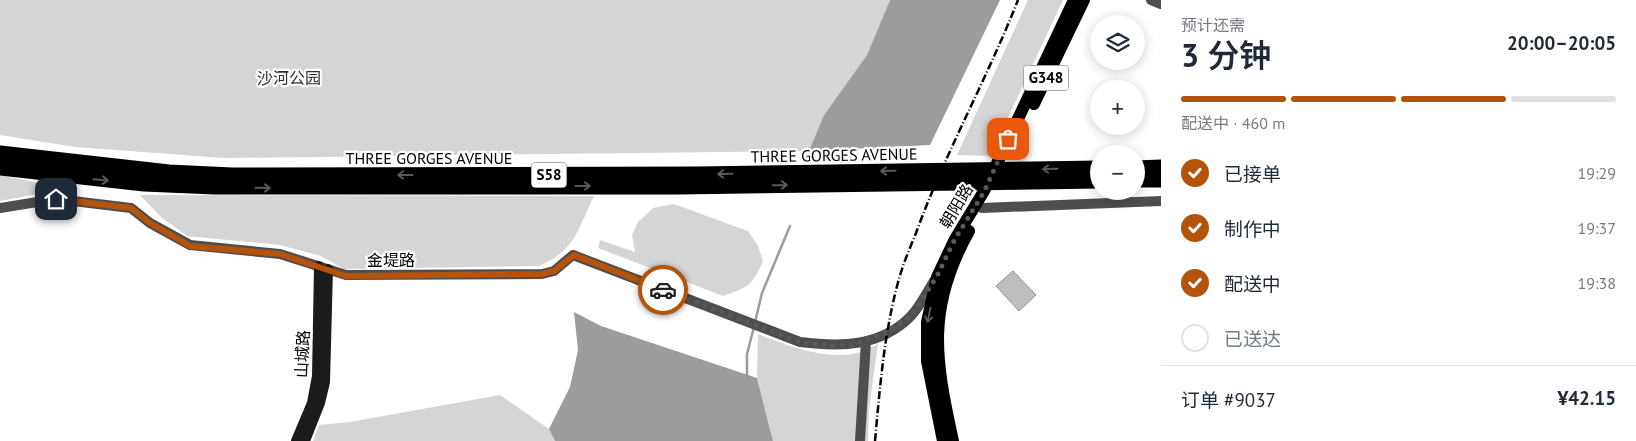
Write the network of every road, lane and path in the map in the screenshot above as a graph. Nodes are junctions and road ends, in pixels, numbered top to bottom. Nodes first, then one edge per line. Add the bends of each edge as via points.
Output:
1 (1074, 0) edge
2 (1084, 0) edge
3 (1151, 0) edge
4 (1161, 4) edge
5 (0, 153) edge
6 (1004, 156) junction
7 (1161, 167) edge
8 (0, 168) edge
9 (1090, 168) edge
10 (1145, 168) edge
11 (1145, 180) edge
12 (1161, 180) edge
13 (1090, 181) edge
14 (989, 191) junction
15 (1161, 201) edge
16 (0, 208) edge
17 (982, 208) junction
18 (324, 267) junction
19 (937, 276) junction
20 (866, 341) junction
21 (296, 441) edge
22 (305, 441) edge
23 (860, 441) edge
24 (943, 441) edge
25 (953, 441) edge

1 - 6 main road, 朝阳路 / G348
2 - 6 main road, 朝阳路 / G348
3 - 4 street
9 -> 5 highway, THREE GORGES AVENUE / S58 via 697,174 232,175 169,172
6 - 14 main road, 朝阳路 / G348
7 - 10 highway
8 -> 13 highway, THREE GORGES AVENUE / S58 via 144,184 233,188
11 - 12 highway
14 - 17 main road, 朝阳路 / G348
14 - 19 main road, 朝阳路 / G348 via 955,239
15 - 17 street
16 - 18 street, 金堤路 via 56,199 117,205 131,208 190,246 280,254
17 - 25 main road, 朝阳路 / G348 via 947,280 937,326 938,364
18 - 20 street, 金堤路 via 346,276 542,274 554,271 574,255 800,342 830,346
18 - 21 street, 山城路 via 317,376 312,403
18 - 22 street, 山城路 via 325,382
19 - 20 street via 911,316 888,332
19 -> 24 main road, 朝阳路 / G348 via 927,322 927,361
20 - 23 street

